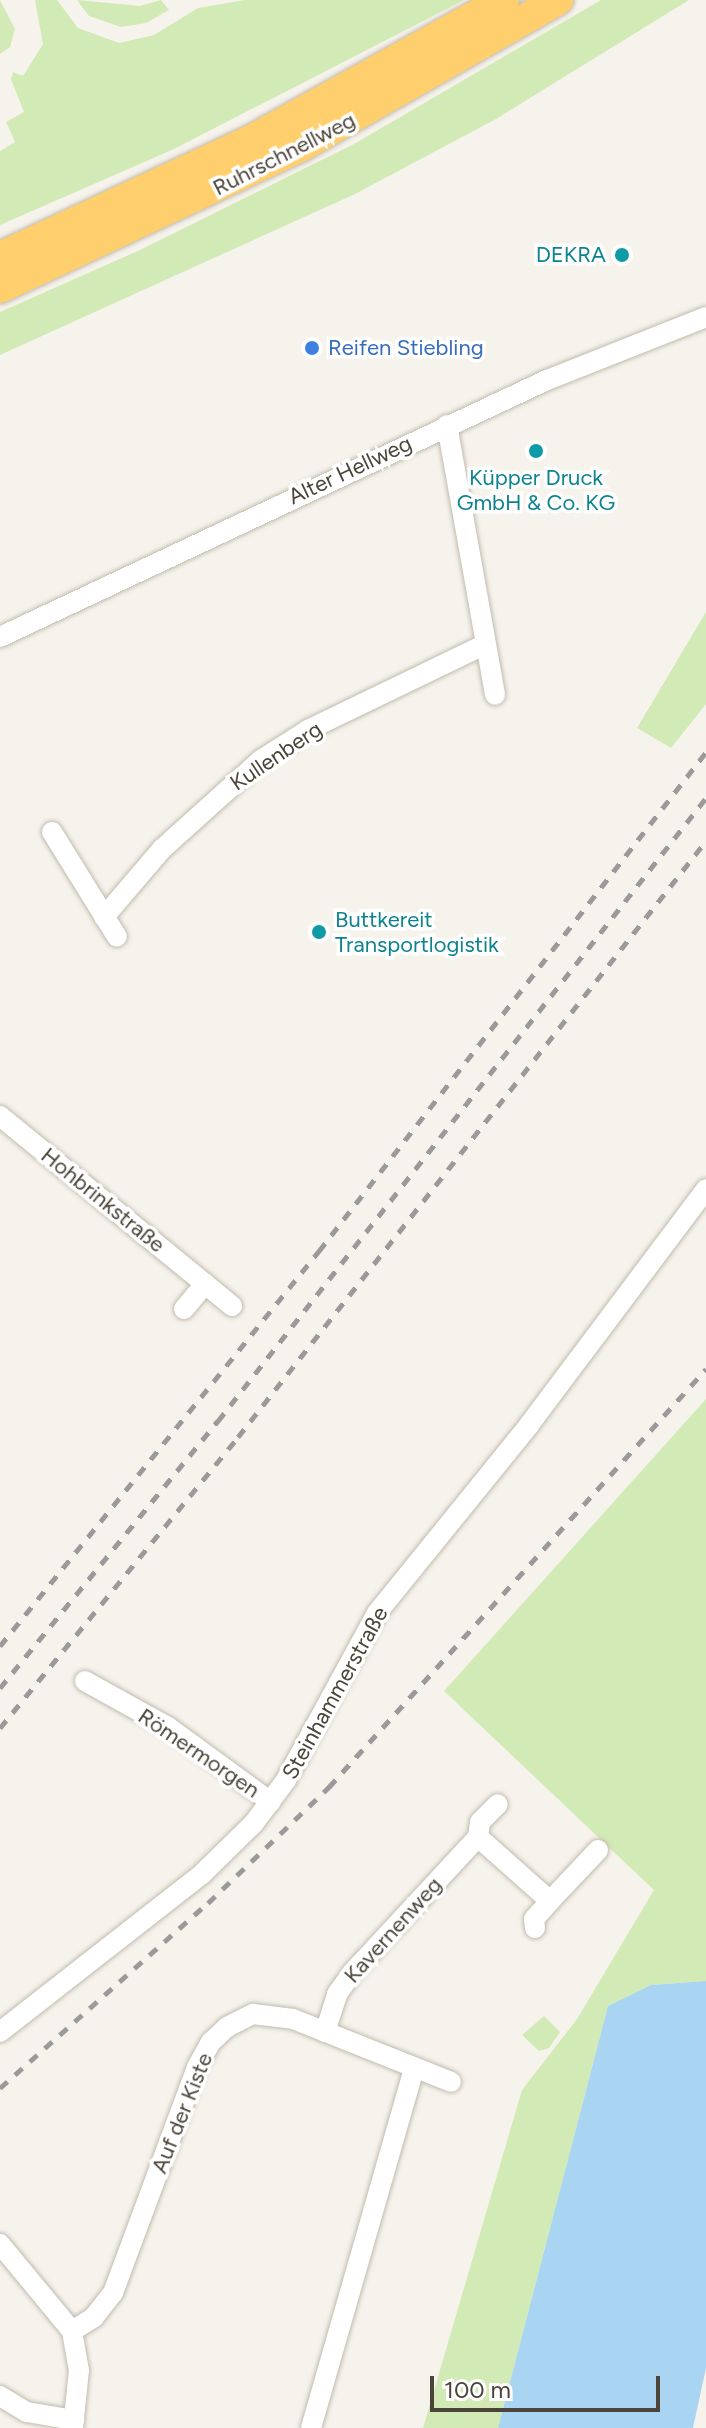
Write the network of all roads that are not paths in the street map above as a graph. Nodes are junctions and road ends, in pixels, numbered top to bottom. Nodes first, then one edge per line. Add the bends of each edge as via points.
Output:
1 (504, 0) edge
2 (558, 0) edge
3 (0, 257) edge
4 (0, 288) edge
5 (706, 317) edge
6 (447, 425) junction
7 (0, 637) edge
8 (484, 645) junction
9 (495, 695) dead end
10 (52, 832) dead end
11 (104, 917) junction
12 (117, 937) dead end
13 (0, 1116) edge
14 (706, 1189) edge
15 (205, 1284) junction
16 (232, 1306) dead end
17 (184, 1309) dead end
18 (85, 1681) dead end
19 (271, 1802) junction
20 (498, 1804) dead end
21 (478, 1837) junction
22 (598, 1850) dead end
23 (550, 1901) junction
24 (535, 1928) dead end
25 (0, 2032) edge
26 (325, 2032) junction
27 (414, 2069) junction
28 (451, 2082) dead end
29 (0, 2244) edge
30 (72, 2331) junction
31 (0, 2396) edge
32 (73, 2424) edge
33 (311, 2428) edge

1 - 3 highway, Ruhrschnellweg via 253,139
2 - 4 highway, Ruhrschnellweg via 302,146
5 - 6 street, Alter Hellweg
6 - 7 street, Alter Hellweg
6 - 8 street
8 - 9 street
8 - 11 street, Kullenberg via 308,730 261,760 162,849
10 - 11 street
11 - 12 street
13 - 15 street, Hohbrinkstraße
14 - 19 street, Steinhammerstraße via 529,1425 377,1613
15 - 16 street, Hohbrinkstraße
15 - 17 street
18 - 19 street, Römermorgen via 168,1727
19 - 25 street, Steinhammerstraße via 202,1874
20 - 21 street, Kavernenweg via 480,1822
21 - 23 street
21 - 26 street, Kavernenweg via 352,1973 337,1994
22 - 23 street
23 - 24 street via 534,1919
26 - 27 street, Auf der Kiste
26 - 30 street, Auf der Kiste via 293,2019 253,2014 211,2042 113,2293 94,2317
27 - 28 street, Auf der Kiste
27 - 33 street
29 - 30 street
30 - 32 street via 79,2370
31 - 32 street via 27,2412

